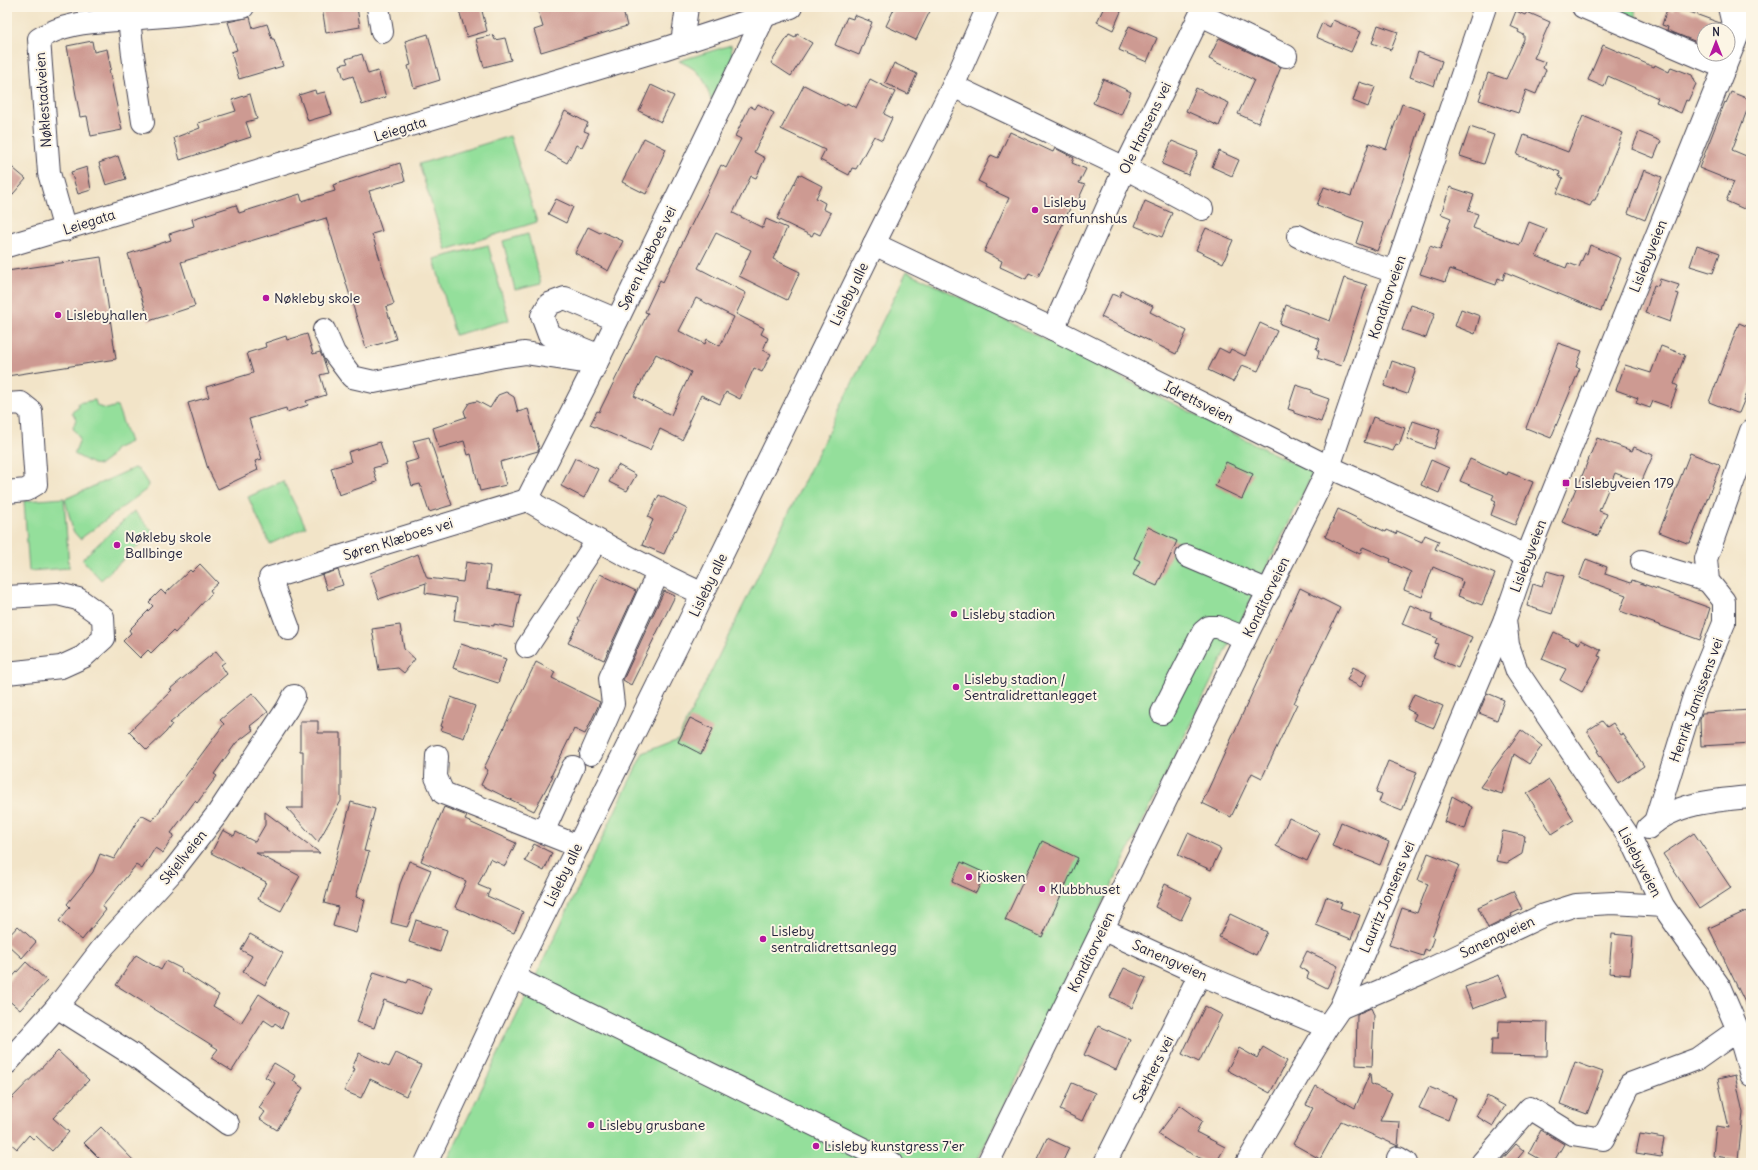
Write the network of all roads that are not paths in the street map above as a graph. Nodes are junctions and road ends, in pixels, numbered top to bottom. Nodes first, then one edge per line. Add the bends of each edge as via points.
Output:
1 (243, 7) edge
2 (378, 7) edge
3 (687, 7) edge
4 (791, 7) edge
5 (988, 7) edge
6 (1485, 7) edge
7 (1583, 7) edge
8 (1729, 7) edge
9 (1748, 7) edge
10 (162, 11) edge
11 (1203, 11) edge
12 (765, 15) junction
13 (129, 19) junction
14 (1732, 22) edge
15 (382, 32) dead end
16 (1736, 37) edge
17 (682, 43) junction
18 (1286, 56) dead end
19 (1727, 62) edge
20 (1725, 68) junction
21 (953, 86) junction
22 (143, 122) dead end
23 (1125, 168) junction
24 (1202, 209) dead end
25 (65, 230) junction
26 (1298, 236) dead end
27 (874, 244) junction
28 (7, 246) edge
29 (1395, 272) junction
30 (617, 320) junction
31 (1053, 329) junction
32 (324, 330) dead end
33 (598, 360) junction
34 (7, 404) edge
35 (1751, 431) edge
36 (1329, 467) junction
37 (7, 492) edge
38 (526, 500) junction
39 (597, 541) junction
40 (1187, 556) dead end
41 (1527, 556) junction
42 (1642, 561) dead end
43 (658, 573) junction
44 (1708, 581) junction
45 (1269, 591) junction
46 (704, 594) junction
47 (7, 597) edge
48 (1504, 619) junction
49 (288, 629) dead end
50 (1245, 638) junction
51 (526, 647) dead end
52 (7, 673) edge
53 (294, 696) dead end
54 (1162, 713) dead end
55 (591, 754) dead end
56 (437, 756) dead end
57 (573, 767) dead end
58 (1751, 797) edge
59 (1655, 822) junction
60 (543, 832) junction
61 (1633, 843) junction
62 (578, 846) junction
63 (1664, 906) junction
64 (1102, 929) junction
65 (1200, 974) junction
66 (513, 977) junction
67 (57, 1007) junction
68 (1340, 1008) junction
69 (1327, 1026) junction
70 (1738, 1030) junction
71 (7, 1062) edge
72 (1751, 1075) edge
73 (228, 1124) dead end
74 (426, 1163) edge
75 (892, 1163) edge
76 (988, 1163) edge
77 (1106, 1163) edge
78 (1247, 1163) edge
79 (1482, 1163) edge

1 - 10 street, Nøklestadveien via 209,12
2 - 15 street
3 - 17 street
4 - 12 street, Leiegata
5 - 21 street, Lisleby alle
6 - 29 street, Konditorveien
7 - 20 street
8 - 14 street
9 - 16 street, Lislebyveien
10 - 13 street, Nøklestadveien
11 - 18 street, Ole Hansens vei
11 - 23 street, Ole Hansens vei
12 - 17 street, Leiegata
12 - 30 street, Søren Klæboes vei
13 - 22 street
13 - 25 street, Nøklestadveien via 80,23 50,31 39,39 49,173
17 - 25 street, Leiegata
19 - 20 street, Lislebyveien
20 - 41 street, Lislebyveien
21 - 23 street
21 - 27 street, Lisleby alle
23 - 24 street
23 - 31 street, Ole Hansens vei
25 - 28 street, Leiegata
26 - 29 street via 1318,246
27 - 31 street, Idrettsveien
27 - 46 street, Lisleby alle
29 - 36 street, Konditorveien
30 - 33 street, Søren Klæboes vei
30 - 33 street via 565,298 549,304 542,316 549,335
31 - 36 street, Idrettsveien
32 - 33 street via 334,353 352,377 374,382 525,353
33 - 38 street, Søren Klæboes vei
34 - 37 street via 21,403 31,411 36,484 26,490
35 - 44 street via 1706,559
36 - 41 street, Idrettsveien
36 - 45 street, Konditorveien
38 - 39 street
38 - 49 street, Søren Klæboes vei via 270,578
39 - 43 street
39 - 51 street
40 - 45 street
41 - 48 street, Lislebyveien
42 - 44 street
43 - 46 street
43 - 55 street via 610,678 614,704
44 - 59 street, Henrik Jamissens vei via 1724,601 1724,623 1694,696
45 - 50 street, Konditorveien
46 - 62 street, Lisleby alle
47 - 52 street via 58,594 78,599 103,617 104,638 83,657 61,667
48 - 61 street, Lislebyveien via 1508,645 1517,671
48 - 68 street, Lauritz Jonsens vei
50 - 54 street via 1218,627 1208,627 1203,632
50 - 64 street, Konditorveien
53 - 67 street, Skjellveien via 218,813 172,872 104,946
56 - 60 street via 436,777 443,793
57 - 60 street
58 - 59 street, Henrik Jamissens vei via 1686,807
59 - 61 street, Henrik Jamissens vei
60 - 62 street
61 - 63 street, Lislebyveien
62 - 66 street, Lisleby alle
63 - 68 street, Sanengveien via 1613,903 1576,905 1544,914 1424,972
63 - 70 street, Lislebyveien via 1719,986
64 - 65 street, Sanengveien
64 - 76 street, Konditorveien
65 - 69 street, Sanengveien
65 - 77 street, Sæthers vei
66 - 74 street, Lisleby alle
66 - 75 street
67 - 71 street, Skjellveien
67 - 73 street via 141,1060
68 - 69 street, Lauritz Jonsens vei
69 - 78 street, Lauritz Jonsens vei
70 - 72 street, Lislebyveien
70 - 79 street via 1698,1059 1630,1084 1603,1139 1572,1134 1530,1108

